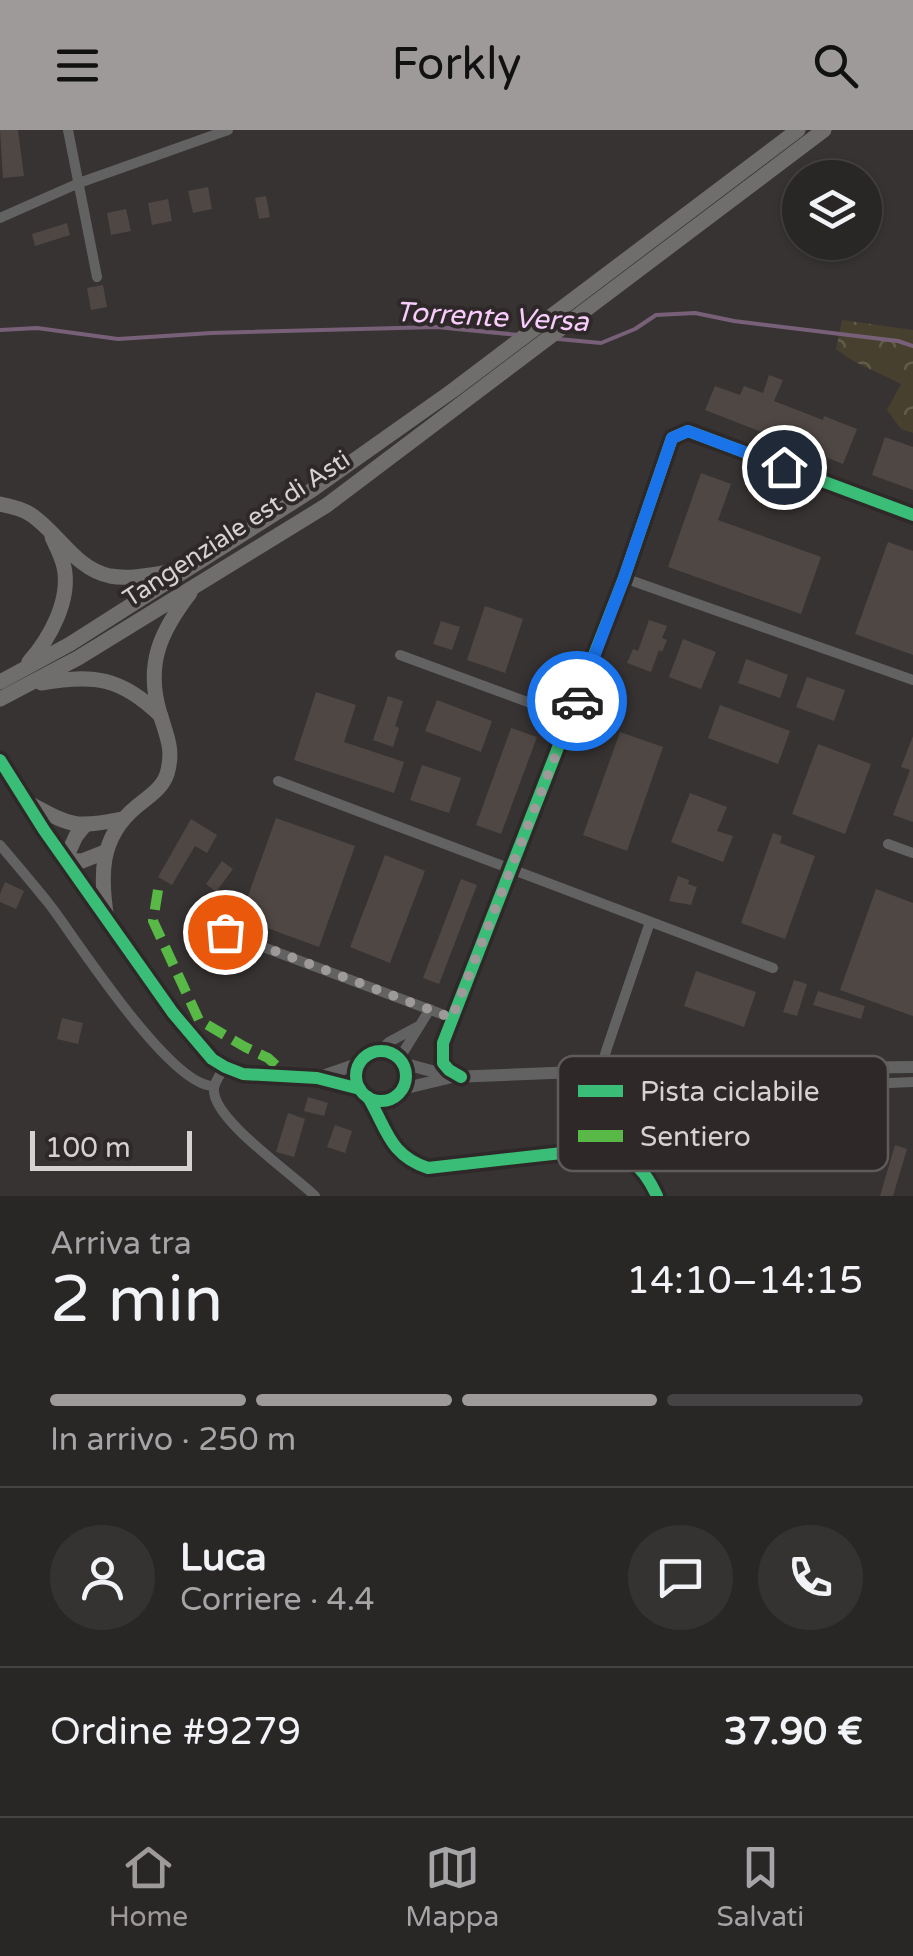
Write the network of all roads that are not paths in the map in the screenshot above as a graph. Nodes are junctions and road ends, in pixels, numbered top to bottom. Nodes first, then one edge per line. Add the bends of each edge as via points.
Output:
1 (68, 130) edge
2 (228, 130) edge
3 (798, 130) edge
4 (824, 130) edge
5 (79, 182) junction
6 (0, 218) edge
7 (97, 278) dead end
8 (0, 504) edge
9 (913, 515) edge
10 (50, 533) junction
11 (188, 569) junction
12 (624, 578) junction
13 (195, 586) junction
14 (400, 656) dead end
15 (22, 679) junction
16 (913, 680) edge
17 (0, 682) edge
18 (0, 699) edge
19 (160, 716) junction
20 (571, 718) junction
21 (0, 760) edge
22 (278, 781) dead end
23 (27, 802) junction
24 (122, 819) junction
25 (84, 826) junction
26 (888, 844) dead end
27 (0, 845) edge
28 (105, 852) junction
29 (913, 854) edge
30 (65, 860) junction
31 (511, 869) junction
32 (107, 920) junction
33 (191, 920) dead end
34 (650, 922) junction
35 (773, 968) dead end
36 (430, 1009) junction
37 (452, 1018) junction
38 (418, 1026) junction
39 (379, 1051) junction
40 (605, 1056) edge
41 (400, 1061) junction
42 (360, 1063) junction
43 (225, 1067) junction
44 (888, 1067) edge
45 (913, 1067) edge
46 (558, 1073) edge
47 (457, 1077) junction
48 (317, 1078) junction
49 (913, 1082) edge
50 (888, 1083) edge
51 (214, 1086) junction
52 (364, 1093) junction
53 (397, 1093) junction
54 (385, 1132) junction
55 (558, 1153) edge
56 (643, 1171) edge
57 (315, 1196) edge
58 (657, 1196) edge

1 - 5 street
2 - 5 street
3 - 11 highway, Tangenziale est di Asti via 452,391
4 - 13 highway, Tangenziale est di Asti via 327,505
5 - 6 street
5 - 7 street
8 - 10 highway via 24,510
9 - 12 street via 688,431 672,438
10 - 11 highway via 90,568 111,576
10 - 15 highway via 64,568 64,594
11 - 15 highway, Tangenziale est di Asti
12 - 16 street
12 - 20 street
13 - 15 highway, Tangenziale est di Asti via 78,658
13 - 19 highway via 161,635 154,662
14 - 20 street
15 - 17 highway, Tangenziale est di Asti
15 - 18 highway, Tangenziale est di Asti
15 - 19 highway via 114,683
19 - 24 highway via 170,747 165,780
20 - 31 street
21 - 23 street
22 - 31 street
23 - 25 highway
23 - 30 street
24 - 25 highway
24 - 28 highway
25 - 30 highway
26 - 29 street
27 - 51 street via 152,1040 182,1072
28 - 30 highway via 82,862
28 - 32 highway
30 - 32 street
31 - 34 street
31 - 37 street
32 - 43 street via 173,1014
33 - 36 street
34 - 35 street
34 - 40 street
36 - 37 street
36 - 38 street
37 - 47 street via 442,1063
38 - 39 street
38 - 41 street
39 - 41 street
39 - 42 street
41 - 47 street
41 - 53 street via 406,1076
42 - 48 street
42 - 52 street via 356,1076
43 - 48 street via 258,1076
43 - 51 street
44 - 45 street
46 - 47 street
47 - 53 street
48 - 52 street
49 - 50 street
51 - 57 street via 225,1116
52 - 53 street via 376,1100
52 - 54 street
53 - 54 street
54 - 55 street via 398,1153 428,1168
56 - 58 street

